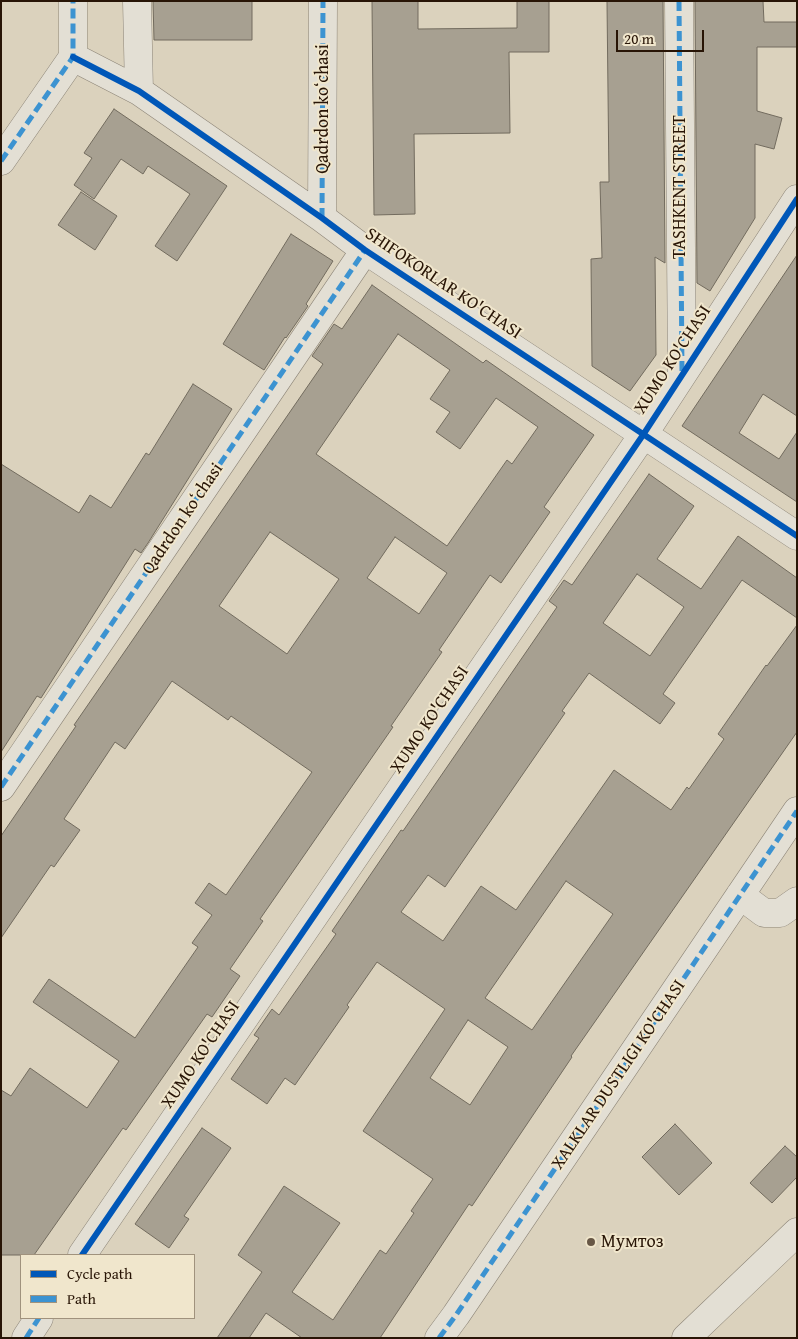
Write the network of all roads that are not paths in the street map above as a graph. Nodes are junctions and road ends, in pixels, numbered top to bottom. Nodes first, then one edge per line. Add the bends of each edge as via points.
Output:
1 (73, 1) edge
2 (137, 1) edge
3 (323, 1) edge
4 (679, 1) edge
5 (73, 57) junction
6 (139, 92) junction
7 (1, 161) edge
8 (797, 199) edge
9 (322, 218) junction
10 (365, 250) junction
11 (682, 374) junction
12 (643, 435) junction
13 (797, 536) edge
14 (1, 787) edge
15 (797, 811) edge
16 (740, 895) junction
17 (797, 901) edge
18 (792, 1245) edge
19 (83, 1254) edge
20 (38, 1319) edge
21 (26, 1338) edge
22 (439, 1338) edge
23 (686, 1338) edge

1 - 5 street
2 - 6 street
3 - 9 street, Qadrdon koʻchasi
4 - 11 street, TASHKENT STREET
5 - 6 street, SHIFOKORLAR KO'CHASI
5 - 7 street
6 - 9 street, SHIFOKORLAR KO'CHASI
8 - 11 street, XUMO KO'CHASI
9 - 10 street, SHIFOKORLAR KO'CHASI
10 - 12 street, SHIFOKORLAR KO'CHASI
10 - 14 street, Qadrdon koʻchasi
11 - 12 street, XUMO KO'CHASI
12 - 13 street, SHIFOKORLAR KO'CHASI
12 - 19 street, XUMO KO'CHASI
15 - 16 street, XALKLAR DUSTLIGI KO'CHASI
16 - 17 street via 764,913 780,912
16 - 22 street, XALKLAR DUSTLIGI KO'CHASI
18 - 23 street
20 - 21 street

